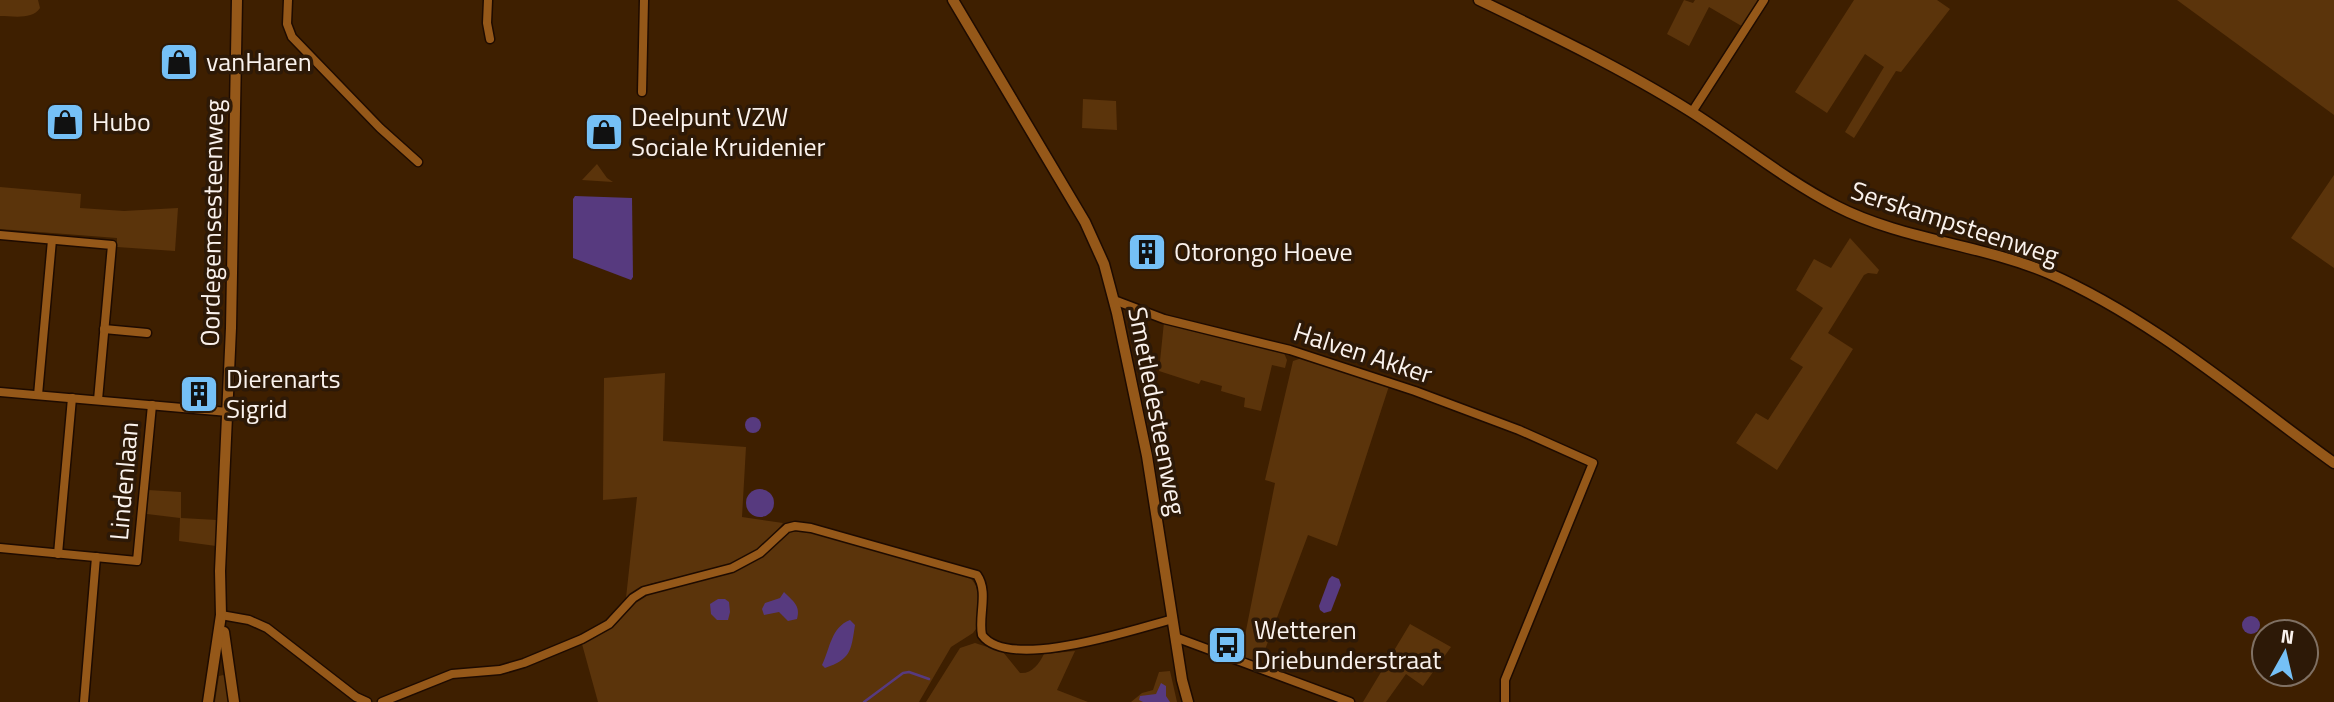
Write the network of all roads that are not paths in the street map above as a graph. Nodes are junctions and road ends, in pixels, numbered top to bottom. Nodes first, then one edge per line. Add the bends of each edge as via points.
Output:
1 (237, 0) edge
2 (289, 0) edge
3 (488, 0) edge
4 (644, 0) edge
5 (953, 0) edge
6 (1479, 0) edge
7 (1765, 0) edge
8 (490, 39) dead end
9 (642, 92) dead end
10 (1692, 112) junction
11 (418, 162) dead end
12 (0, 235) edge
13 (52, 240) junction
14 (1114, 300) junction
15 (104, 329) junction
16 (147, 333) dead end
17 (0, 392) edge
18 (38, 395) junction
19 (72, 398) junction
20 (98, 400) junction
21 (152, 405) junction
22 (228, 412) junction
23 (2334, 463) edge
24 (0, 548) edge
25 (58, 554) junction
26 (96, 557) junction
27 (221, 615) junction
28 (1173, 619) junction
29 (1175, 637) junction
30 (84, 702) edge
31 (208, 702) edge
32 (234, 702) edge
33 (367, 702) edge
34 (382, 702) edge
35 (1188, 702) edge
36 (1350, 702) edge
37 (1505, 702) edge

1 - 22 street, Oordegemsesteenweg
2 - 11 street via 292,37
3 - 8 street
4 - 9 street
5 - 14 street, Smetledesteenweg via 1085,222
6 - 10 street, Serskampsteenweg
7 - 10 street
10 - 23 street, Serskampsteenweg via 1850,213 2011,260 2113,305
12 - 13 street
13 - 15 street, Lindenlaan via 112,245
13 - 18 street
14 - 28 street, Smetledesteenweg via 1147,456
14 - 37 street, Halven Akker via 1164,319 1290,351 1415,391 1593,463 1505,680
15 - 16 street
15 - 20 street, Lindenlaan
17 - 18 street, Lindenlaan
18 - 19 street, Lindenlaan
19 - 20 street, Lindenlaan
19 - 25 street
20 - 21 street, Lindenlaan
21 - 22 street, Lindenlaan
21 - 26 street, Lindenlaan via 137,561
22 - 27 street, Oordegemsesteenweg
24 - 25 street
25 - 26 street
26 - 30 street
27 - 31 street, Oordegemsesteenweg
27 - 32 street, Oordegemsesteenweg
27 - 33 street via 267,628
28 - 29 street, Smetledesteenweg
28 - 34 street via 1059,649 999,646 982,635 982,584 977,575 795,526 732,568 645,591 609,624 582,639 499,670 452,674
29 - 35 street, Smetledesteenweg
29 - 36 street

